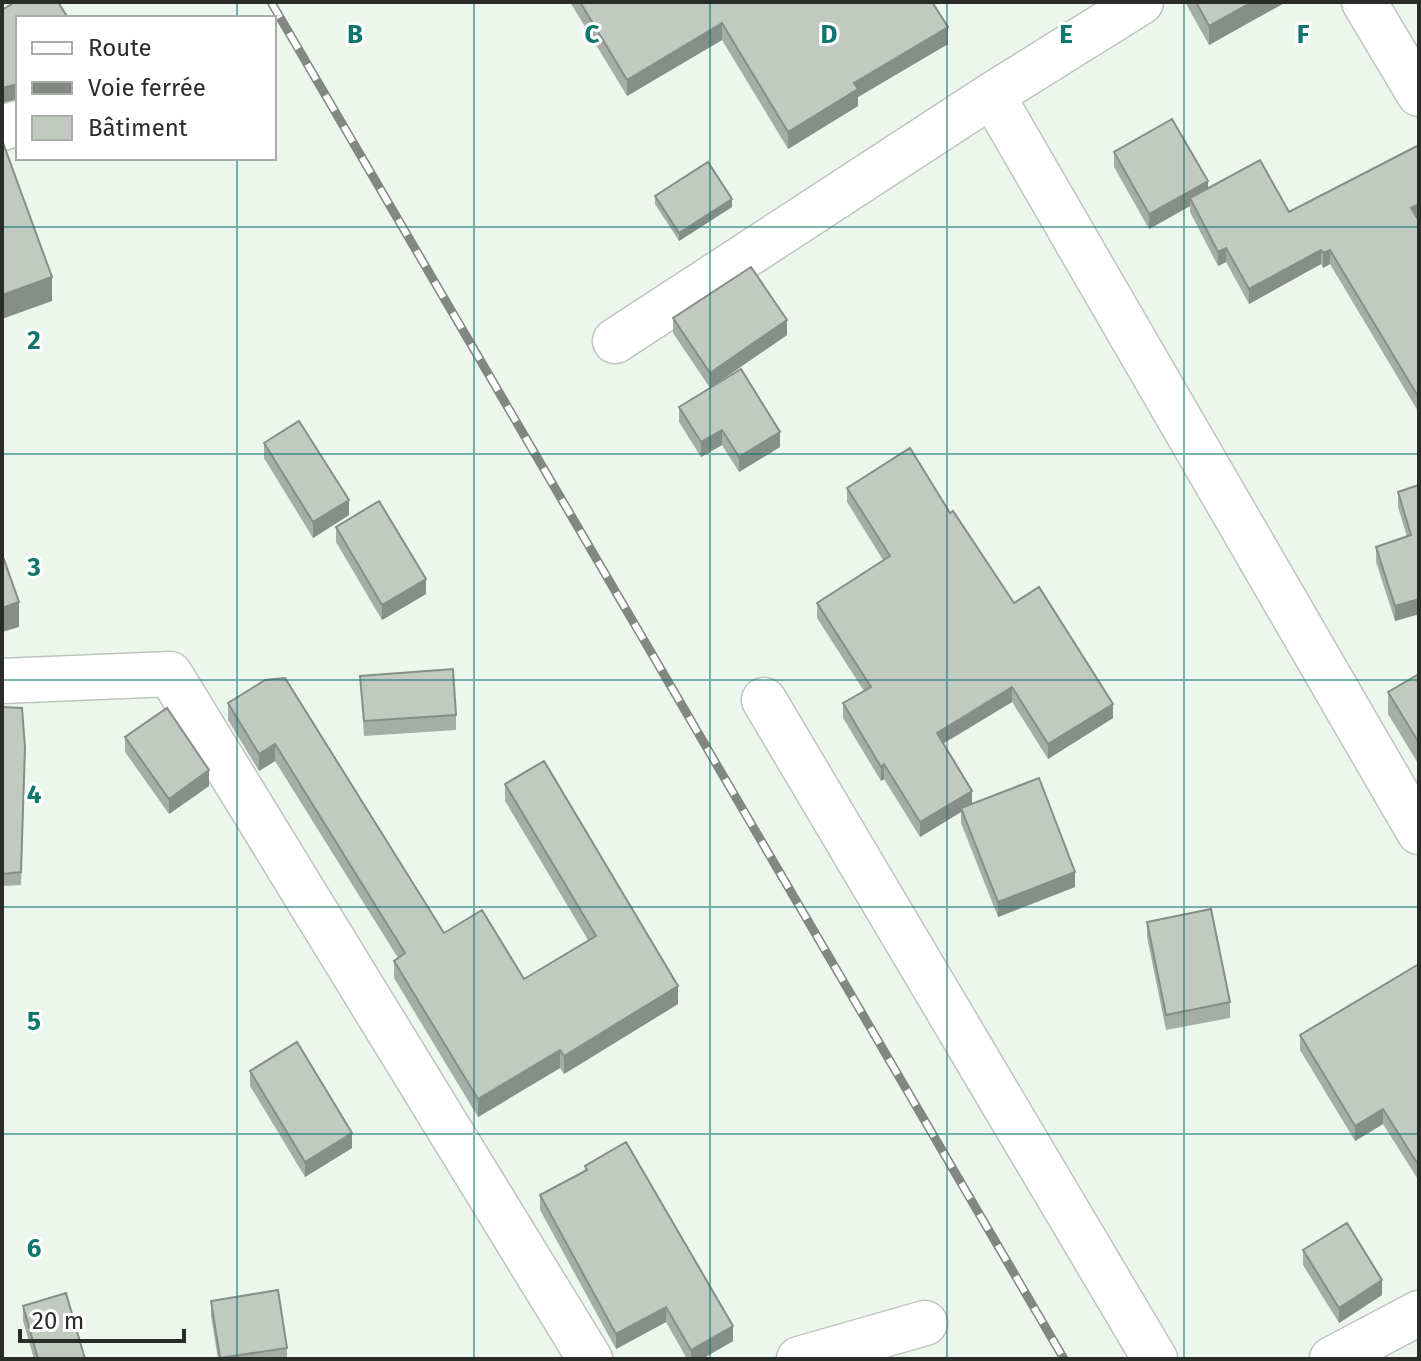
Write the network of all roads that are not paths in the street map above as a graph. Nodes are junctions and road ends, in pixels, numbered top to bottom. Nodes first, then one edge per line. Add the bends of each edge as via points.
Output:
1 (1141, 2) edge
2 (1364, 2) edge
3 (1419, 94) edge
4 (992, 95) junction
5 (615, 341) dead end
6 (2, 681) edge
7 (764, 700) dead end
8 (1419, 832) edge
9 (1419, 1313) edge
10 (925, 1323) dead end
11 (590, 1359) edge
12 (799, 1359) edge
13 (1155, 1359) edge
14 (1332, 1359) edge

1 - 4 street
2 - 3 street
4 - 5 street
4 - 8 street
6 - 11 street via 170,674
7 - 13 street
9 - 14 street
10 - 12 street

